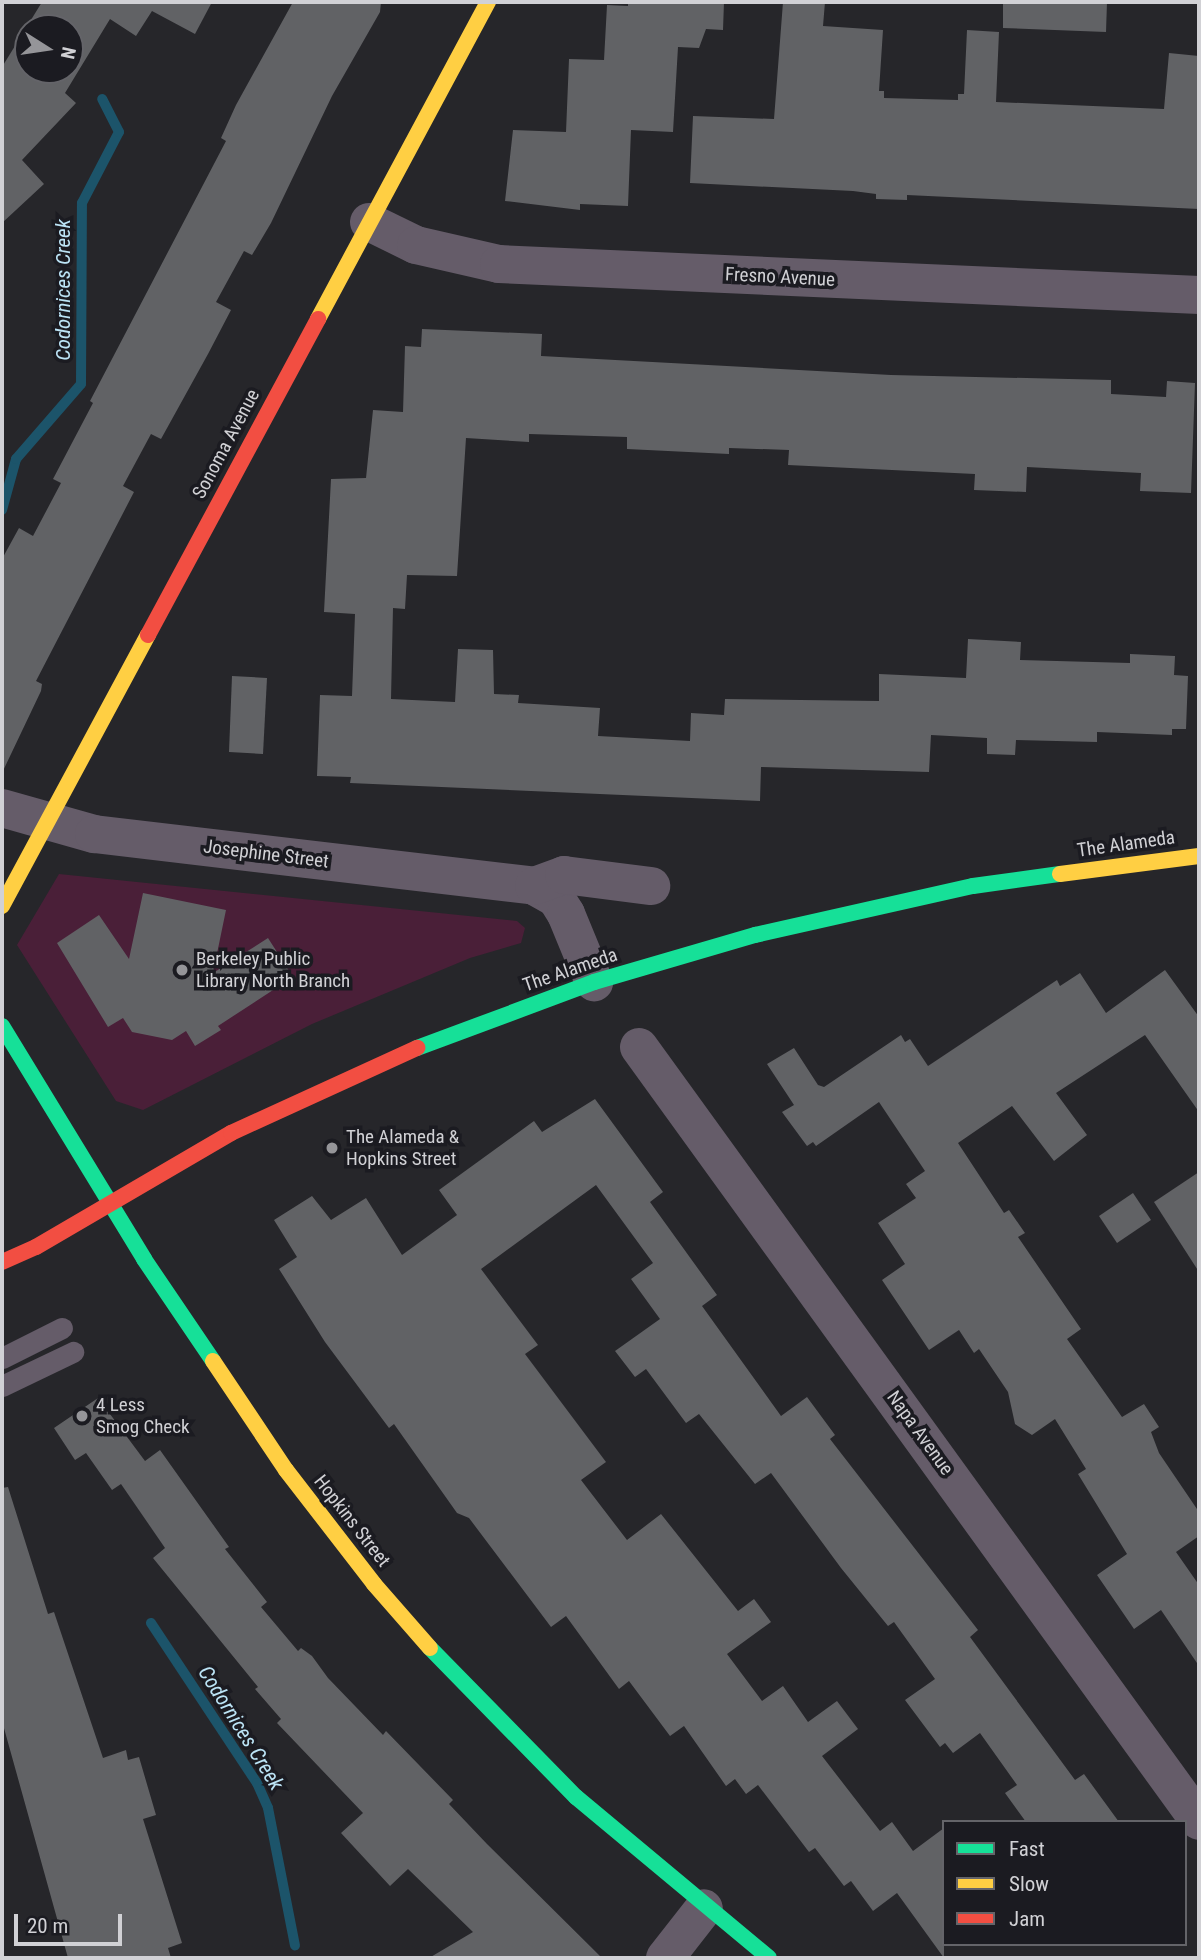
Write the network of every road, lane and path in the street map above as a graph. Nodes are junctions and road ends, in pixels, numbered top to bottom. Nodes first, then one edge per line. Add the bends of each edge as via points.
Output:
1 (488, 2) edge
2 (369, 222) junction
3 (1199, 295) edge
4 (2, 808) edge
5 (47, 820) junction
6 (1197, 864) edge
7 (534, 886) junction
8 (651, 886) dead end
9 (2, 906) edge
10 (594, 982) junction
11 (2, 1026) edge
12 (639, 1047) dead end
13 (111, 1203) junction
14 (2, 1262) edge
15 (62, 1328) dead end
16 (73, 1352) dead end
17 (2, 1358) edge
18 (2, 1386) edge
19 (1199, 1821) edge
20 (704, 1908) junction
21 (665, 1958) edge
22 (769, 1958) edge

1 - 2 street, Sonoma Avenue
2 - 3 street, Fresno Avenue via 416,245 499,264
2 - 5 street, Sonoma Avenue
4 - 5 street, Josephine Street
5 - 7 street, Josephine Street via 94,834
5 - 9 street, Sonoma Avenue
6 - 10 street, The Alameda via 973,886 755,934
7 - 8 street, Josephine Street via 564,875
7 - 10 street via 556,898 566,914
10 - 13 street, The Alameda via 420,1047 283,1109
11 - 13 street, Hopkins Street
12 - 19 street, Napa Avenue
13 - 14 street, The Alameda
13 - 20 street, Hopkins Street via 286,1470 374,1584 451,1671 576,1797
15 - 17 lane
16 - 18 lane
20 - 21 street
20 - 22 street, Hopkins Street

